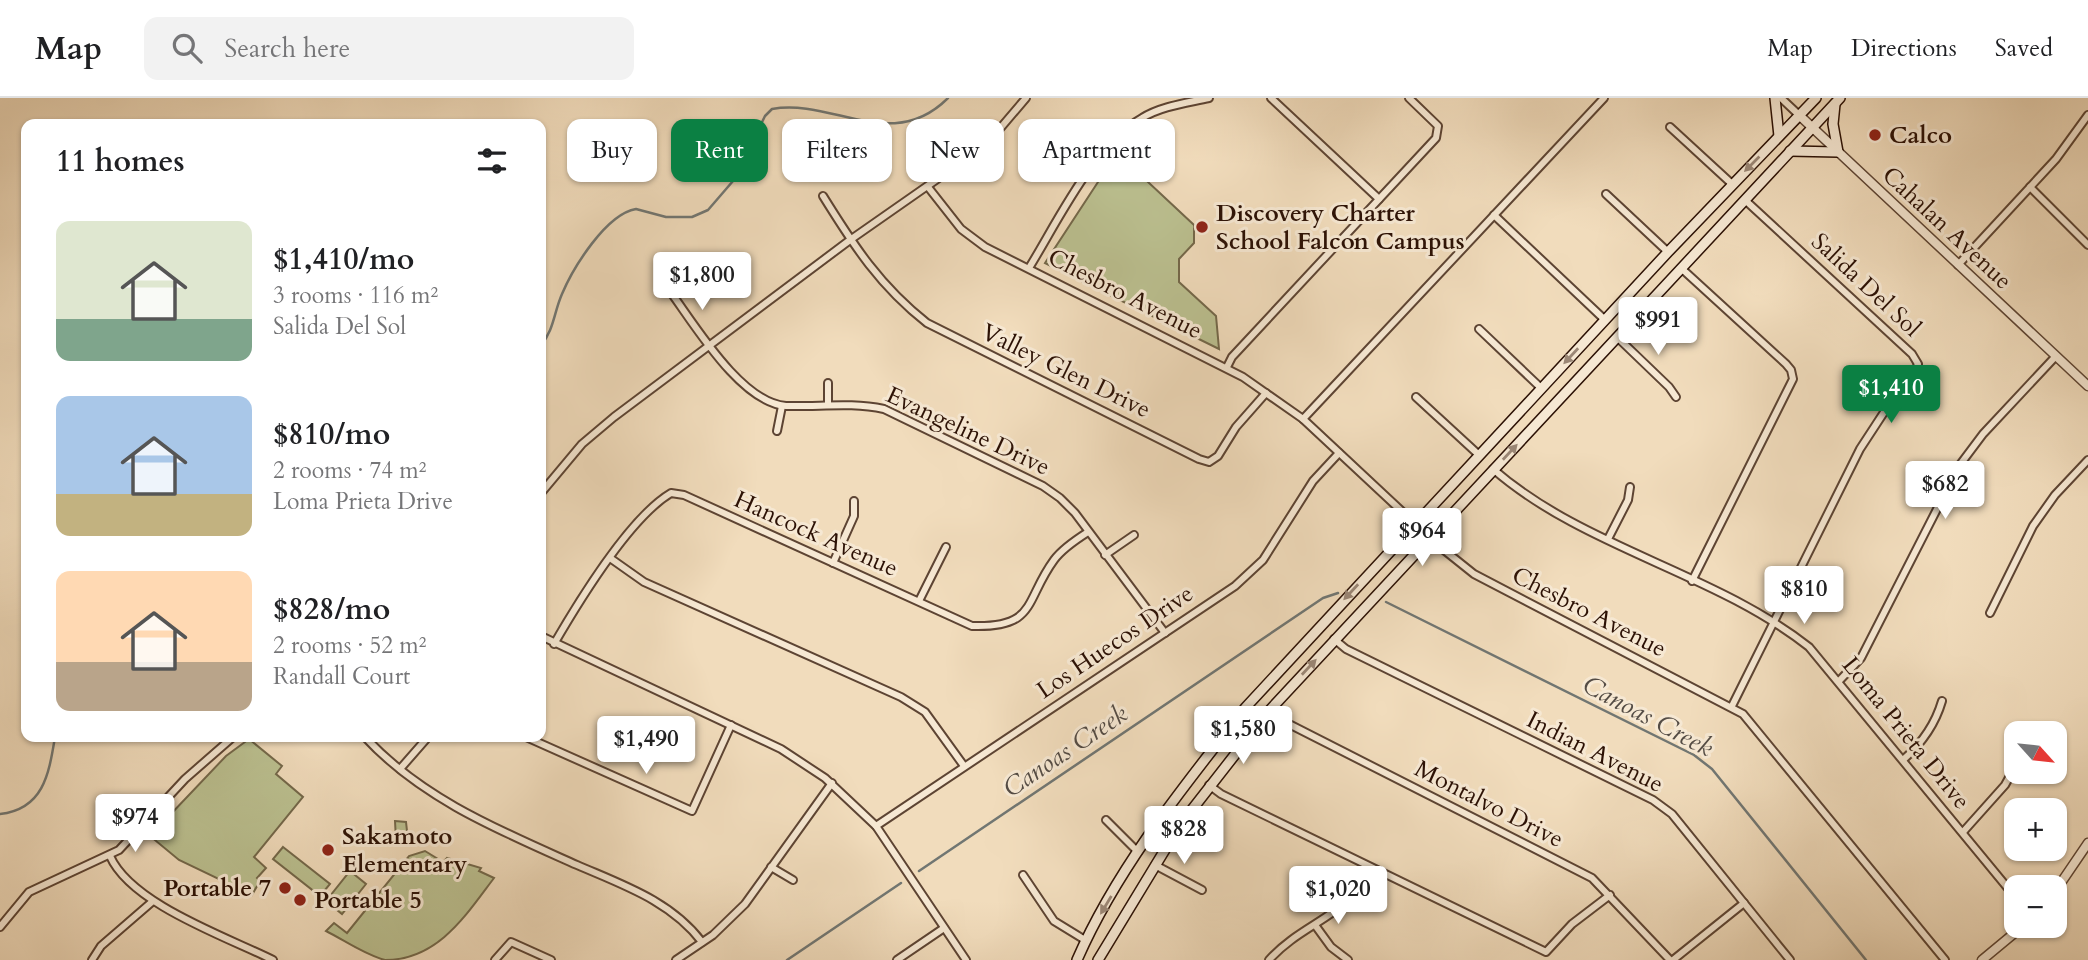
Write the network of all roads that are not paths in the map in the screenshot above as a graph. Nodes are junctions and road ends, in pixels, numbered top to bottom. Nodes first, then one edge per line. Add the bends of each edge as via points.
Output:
1 (1026, 98) edge
2 (1209, 98) edge
3 (1271, 98) edge
4 (1409, 98) edge
5 (1604, 98) edge
6 (1775, 98) edge
7 (1781, 98) edge
8 (1815, 98) edge
9 (1838, 100) edge
10 (1799, 115) junction
11 (2088, 115) edge
12 (1670, 127) dead end
13 (1812, 127) junction
14 (1779, 136) junction
15 (1790, 151) junction
16 (1838, 152) junction
17 (1731, 184) junction
18 (928, 187) junction
19 (2031, 187) junction
20 (1606, 194) dead end
21 (823, 197) dead end
22 (1379, 199) junction
23 (1745, 200) junction
24 (1494, 215) junction
25 (850, 240) junction
26 (2088, 245) edge
27 (1668, 252) junction
28 (1958, 265) junction
29 (1029, 268) junction
30 (1681, 268) junction
31 (672, 294) dead end
32 (1605, 320) junction
33 (1479, 330) dead end
34 (1617, 337) junction
35 (710, 346) junction
36 (2056, 356) junction
37 (1227, 366) junction
38 (828, 383) dead end
39 (2088, 386) edge
40 (1541, 388) junction
41 (1266, 393) junction
42 (1416, 397) dead end
43 (1676, 397) dead end
44 (828, 404) junction
45 (782, 405) junction
46 (1303, 419) junction
47 (777, 431) dead end
48 (1339, 453) junction
49 (1479, 455) junction
50 (2088, 460) edge
51 (1493, 469) junction
52 (546, 487) edge
53 (1630, 487) dead end
54 (854, 501) dead end
55 (1415, 524) junction
56 (1088, 532) junction
57 (1134, 535) dead end
58 (1429, 538) junction
59 (1608, 539) junction
60 (946, 547) dead end
61 (1105, 555) junction
62 (610, 558) junction
63 (833, 563) junction
64 (1692, 581) junction
65 (919, 601) junction
66 (1990, 613) dead end
67 (1775, 622) junction
68 (1165, 633) junction
69 (546, 639) edge
70 (1334, 639) junction
71 (554, 644) junction
72 (1839, 681) junction
73 (1942, 701) dead end
74 (1732, 706) junction
75 (1269, 710) junction
76 (730, 725) junction
77 (227, 742) edge
78 (370, 742) edge
79 (424, 742) edge
80 (537, 742) edge
81 (1904, 759) junction
82 (964, 766) junction
83 (400, 769) junction
84 (832, 783) junction
85 (2005, 784) edge
86 (1209, 785) junction
87 (1106, 820) dead end
88 (876, 826) junction
89 (1962, 832) junction
90 (2088, 843) edge
91 (1138, 852) junction
92 (110, 856) junction
93 (1154, 864) junction
94 (771, 867) junction
95 (1372, 869) junction
96 (1023, 875) dead end
97 (2066, 875) edge
98 (793, 880) dead end
99 (2004, 883) edge
100 (1202, 890) dead end
101 (1610, 895) junction
102 (153, 901) junction
103 (1744, 904) junction
104 (1315, 925) junction
105 (0, 927) edge
106 (944, 928) junction
107 (2009, 938) edge
108 (1085, 940) junction
109 (702, 942) junction
110 (92, 960) edge
111 (273, 960) edge
112 (495, 960) edge
113 (551, 960) edge
114 (676, 960) edge
115 (897, 960) edge
116 (967, 960) edge
117 (1077, 960) edge
118 (1098, 960) edge
119 (1269, 960) edge
120 (1348, 960) edge
121 (1672, 960) edge
122 (1790, 960) edge
123 (1945, 960) edge
124 (1982, 960) edge

1 - 18 street via 986,145
2 - 29 street via 1142,117 1117,137
3 - 22 street
4 - 22 street via 1434,121 1438,132
5 - 24 street
6 - 14 main road
7 - 10 street, Cahalan Avenue
8 - 10 main road
9 - 13 main road
9 - 16 main road via 1833,124
10 - 13 street, Cahalan Avenue
10 - 14 main road
11 - 19 street
12 - 17 street
13 - 15 main road
13 - 16 street, Cahalan Avenue
14 -> 17 main road
15 - 16 main road
15 - 23 main road
16 - 28 street, Cahalan Avenue
17 - 27 main road
18 - 25 street
18 - 29 street, Chesbro Avenue via 961,229 985,247
19 - 26 street
19 - 28 street
20 - 27 street
21 - 25 street, Valley Glen Drive
22 - 37 street
23 - 30 main road
23 - 67 street, Salida Del Sol via 1912,354 1917,364 1860,449
24 - 32 street
24 - 46 street
25 - 35 street
25 - 41 street, Valley Glen Drive via 894,297 927,323 1199,459 1209,462 1218,456
27 - 32 main road
28 - 36 street, Cahalan Avenue
29 - 37 street, Chesbro Avenue
30 - 34 main road
30 - 64 street via 1786,364 1793,379
31 - 35 street, Evangeline Drive
32 -> 40 main road
33 - 40 street
34 - 43 street
51 -> 34 main road
35 - 45 street, Evangeline Drive via 750,390
35 - 52 street via 582,444
36 - 39 street, Cahalan Avenue
36 - 72 street via 1959,466 1861,658
37 - 41 street, Chesbro Avenue
38 - 44 street
40 - 49 main road
41 - 46 street, Chesbro Avenue
42 - 49 street
44 - 45 street, Evangeline Drive
44 - 56 street, Evangeline Drive via 864,405 903,417 1043,486 1068,505
45 - 47 street
46 - 48 street, Chesbro Avenue
48 - 55 street, Chesbro Avenue
48 - 68 street, Los Huecos Drive via 1313,481 1263,560 1235,586
49 - 55 main road
50 - 66 street via 2033,526
51 - 58 main road
51 - 59 street, Loma Prieta Drive via 1535,503
53 - 59 street
54 - 63 street via 854,516
55 - 58 street, Chesbro Avenue
55 -> 91 main road via 1246,707
56 - 61 street, Evangeline Drive
56 - 65 street, Hancock Avenue via 1056,557 1033,603 1017,620 998,627 972,625
57 - 61 street
58 - 70 main road
58 - 74 street, Chesbro Avenue via 1474,574
59 - 64 street, Loma Prieta Drive
60 - 65 street
61 - 68 street, Evangeline Drive
62 - 63 street, Hancock Avenue via 665,497 678,493
62 - 71 street, Hancock Avenue via 574,606
62 - 82 street via 644,582 901,697 925,712
63 - 65 street, Hancock Avenue
64 - 67 street, Loma Prieta Drive
67 - 72 street, Loma Prieta Drive via 1809,647
67 - 74 street, Salida Del Sol
68 - 82 street, Los Huecos Drive
69 - 71 street
75 -> 70 main road
70 - 103 street, Indian Avenue via 1346,649 1653,800 1672,814
71 - 76 street
72 - 81 street, Loma Prieta Drive
73 - 81 street via 1927,734
74 - 123 street, Chesbro Avenue via 1758,729
75 - 86 main road
75 - 101 street, Montalvo Drive via 1592,878
76 - 80 street via 692,811
76 - 84 street via 781,749
77 - 92 street
78 - 83 street
79 - 83 street
81 - 89 street, Loma Prieta Drive
82 - 88 street, Los Huecos Drive
83 - 109 street via 478,820 668,908
84 - 88 street
84 - 94 street
85 - 89 street
86 - 93 main road
86 - 95 street
87 - 91 street
88 - 106 street
89 - 99 street, Loma Prieta Drive
90 - 97 street
91 -> 108 main road
92 - 102 street via 130,882
92 - 105 street via 29,892
93 - 100 street
93 - 118 main road
94 - 98 street
94 - 109 street via 728,922
95 - 101 street via 1546,952 1572,924
95 - 104 street via 1351,901
96 - 108 street via 1054,921
101 - 121 street, Montalvo Drive
102 - 110 street via 101,946
102 - 111 street
103 - 121 street
103 - 122 street, Indian Avenue
104 - 119 street
104 - 120 street
106 - 115 street
106 - 116 street
107 - 124 street
108 - 117 main road
109 - 114 street
112 - 113 street via 512,942

